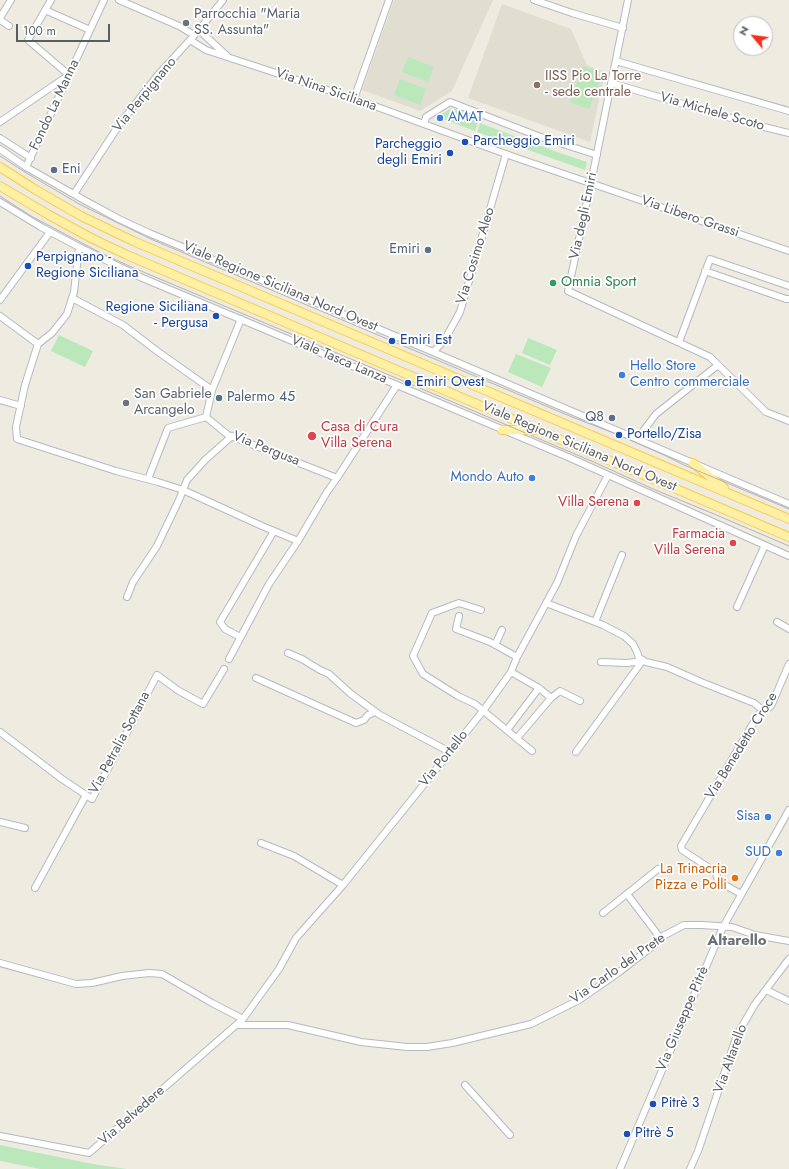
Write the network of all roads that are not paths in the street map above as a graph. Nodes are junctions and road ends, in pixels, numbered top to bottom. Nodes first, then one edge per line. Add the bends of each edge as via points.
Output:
1 (11, 0) edge
2 (51, 0) edge
3 (104, 0) edge
4 (119, 0) edge
5 (223, 0) edge
6 (389, 0) edge
7 (534, 0) edge
8 (628, 0) edge
9 (45, 10) junction
10 (0, 19) edge
11 (9, 26) dead end
12 (623, 28) junction
13 (90, 30) junction
14 (199, 30) junction
15 (192, 38) junction
16 (229, 58) junction
17 (616, 61) junction
18 (69, 75) junction
19 (611, 83) junction
20 (354, 99) junction
21 (789, 111) edge
22 (0, 122) edge
23 (424, 124) junction
24 (789, 133) edge
25 (0, 138) edge
26 (0, 149) edge
27 (506, 154) junction
28 (597, 155) junction
29 (31, 158) junction
30 (26, 166) junction
31 (0, 167) edge
32 (591, 184) junction
33 (0, 186) edge
34 (74, 194) junction
35 (0, 202) edge
36 (50, 232) junction
37 (79, 247) junction
38 (789, 251) edge
39 (705, 271) junction
40 (789, 286) edge
41 (72, 298) junction
42 (789, 299) edge
43 (0, 300) edge
44 (0, 316) edge
45 (241, 319) junction
46 (679, 342) junction
47 (38, 344) junction
48 (433, 352) junction
49 (718, 365) junction
50 (397, 385) junction
51 (212, 390) junction
52 (0, 400) edge
53 (21, 406) junction
54 (206, 417) junction
55 (789, 422) edge
56 (502, 430) junction
57 (540, 430) junction
58 (232, 436) junction
59 (637, 439) junction
60 (693, 463) junction
61 (608, 475) junction
62 (338, 478) junction
63 (148, 479) junction
64 (183, 490) junction
65 (732, 494) junction
66 (789, 504) edge
67 (789, 519) edge
68 (274, 531) junction
69 (789, 537) edge
70 (298, 541) junction
71 (765, 545) junction
72 (622, 555) dead end
73 (789, 556) edge
74 (127, 596) dead end
75 (546, 603) junction
76 (738, 607) dead end
77 (481, 610) dead end
78 (459, 616) dead end
79 (595, 622) junction
80 (777, 622) dead end
81 (789, 628) edge
82 (502, 630) dead end
83 (240, 637) junction
84 (494, 644) junction
85 (288, 654) dead end
86 (515, 656) junction
87 (229, 659) dead end
88 (641, 659) junction
89 (601, 662) dead end
90 (789, 664) edge
91 (224, 669) dead end
92 (511, 672) junction
93 (256, 678) dead end
94 (539, 688) junction
95 (551, 698) junction
96 (580, 701) dead end
97 (483, 711) junction
98 (764, 711) junction
99 (375, 712) junction
100 (507, 730) junction
101 (0, 732) edge
102 (517, 738) junction
103 (532, 751) dead end
104 (450, 752) junction
105 (576, 752) dead end
106 (86, 795) junction
107 (789, 810) edge
108 (0, 822) edge
109 (26, 828) dead end
110 (261, 843) dead end
111 (658, 869) dead end
112 (343, 885) junction
113 (35, 888) dead end
114 (627, 894) junction
115 (741, 894) junction
116 (603, 913) dead end
117 (723, 927) junction
118 (661, 939) junction
119 (789, 941) edge
120 (789, 959) edge
121 (0, 963) edge
122 (766, 990) junction
123 (789, 1001) edge
124 (243, 1019) junction
125 (237, 1025) junction
126 (465, 1085) dead end
127 (510, 1135) dead end
128 (0, 1136) edge
129 (620, 1169) edge
130 (690, 1169) edge

1 - 10 street
2 - 9 street
3 - 13 street, Fondo La Manna
4 - 15 street, Via Nina Siciliana via 179,26
5 - 14 street, Via Perpignano
6 - 20 street
7 - 12 street
8 - 12 street, Via degli Emiri
9 - 13 street
9 - 18 street via 28,40
10 - 11 street
12 - 17 street, Via degli Emiri
13 - 18 street, Fondo La Manna
14 - 15 street, Via Perpignano
14 - 16 street, Via Nina Siciliana
15 - 16 street, Via Nina Siciliana via 206,50
15 - 34 street, Via Perpignano via 157,76 118,125
16 - 20 street, Via Nina Siciliana
17 - 19 street, Via degli Emiri
17 - 21 street, Via Michele Scoto
18 - 22 street
18 - 29 street, Fondo La Manna
19 - 24 street, Via Michele Scoto
19 - 28 street, Via degli Emiri
20 - 23 street, Via Nina Siciliana
23 - 27 street, Via Nina Siciliana
23 - 28 street via 426,117 450,102 538,136
25 - 29 street
26 - 30 street, Viale Regione Siciliana Nord Ovest
27 - 32 street, Via Nina Siciliana
27 - 48 street, Via Cosimo Aleo via 460,312 444,341
28 - 32 street, Via degli Emiri
29 - 30 street, Fondo La Manna
30 - 34 street, Viale Regione Siciliana Nord Ovest
31 - 65 main road, Viale Regione Siciliana Nord Ovest via 81,216 133,241
32 - 38 street, Via Libero Grassi
32 - 46 street, Via degli Emiri via 568,291
33 - 57 main road, Viale Regione Siciliana Nord Ovest via 60,221 127,255
34 - 48 street, Viale Regione Siciliana Nord Ovest via 149,233
35 - 36 street
36 - 37 street
36 - 43 street
37 - 41 street
37 - 45 street via 140,277
39 - 40 street via 710,259
39 - 42 street
39 - 46 street
41 - 47 street via 67,314 52,333
41 - 51 street via 123,325
44 - 47 street
45 - 50 street, Viale Tasca Lanza
45 - 51 street
46 - 49 street, Via degli Emiri via 710,357
47 - 53 street
48 - 59 street, Viale Regione Siciliana Nord Ovest
49 - 55 street, Via degli Emiri via 766,412
49 - 59 street via 656,414
50 - 56 street, Viale Tasca Lanza
50 - 62 street
51 - 54 street
52 - 53 street
53 - 63 street via 16,440
54 - 58 street, Via Pergusa
54 - 63 street via 168,428
56 - 57 main road
56 - 61 street, Viale Tasca Lanza
57 - 69 main road, Viale Regione Siciliana Nord Ovest
58 - 62 street, Via Pergusa
58 - 64 street via 205,460 187,480
59 - 60 street, Viale Regione Siciliana Nord Ovest
60 - 65 main road
60 - 66 street, Viale Regione Siciliana Nord Ovest
61 - 71 street, Viale Tasca Lanza
61 - 75 street, Via Portello via 576,536
62 - 70 street
63 - 64 street
64 - 68 street
64 - 74 street via 157,546 133,582
65 - 67 main road, Viale Regione Siciliana Nord Ovest
68 - 70 street
68 - 83 street via 220,622 225,629
70 - 83 street via 269,584
71 - 73 street, Viale Tasca Lanza
71 - 76 street
72 - 79 street
75 - 79 street
75 - 86 street, Via Portello
77 - 97 street via 459,603 432,613 413,656 423,674
78 - 84 street via 456,628
79 - 88 street via 624,636 633,644
80 - 81 street
82 - 84 street
83 - 87 street
84 - 86 street
85 - 99 street via 329,674
86 - 92 street, Via Portello
88 - 89 street via 627,663
88 - 98 street via 673,669 754,703
88 - 105 street
90 - 98 street, Via Benedetto Croce via 772,704
91 - 106 street, Via Petralia Sottana via 203,704 179,692 157,675 92,799
92 - 94 street
92 - 97 street, Via Portello
93 - 99 street via 356,723
94 - 95 street
94 - 100 street
95 - 96 street via 560,691
95 - 102 street
97 - 100 street
97 - 104 street, Via Portello
98 - 115 street, Via Benedetto Croce via 755,720 681,848 714,871 718,881
99 - 104 street
100 - 102 street
101 - 106 street
102 - 103 street
104 - 112 street, Via Portello
106 - 113 street, Via Petralia Sottana
107 - 115 street, Via Giuseppe Pitrè
108 - 109 street
110 - 112 street via 294,856
111 - 114 street
112 - 124 street, Via Portello via 296,938 279,969
114 - 116 street
114 - 118 street
115 - 117 street, Via Giuseppe Pitrè
117 - 118 street, Via Carlo del Prete via 684,925
117 - 119 street, Via Carlo del Prete
117 - 129 street, Via Giuseppe Pitrè
118 - 125 street, Via Carlo del Prete via 579,1000 531,1024 452,1043 407,1047 361,1042 288,1025
120 - 122 street, Via Altarello
121 - 124 street via 76,984 122,976 162,974
122 - 123 street
122 - 130 street, Via Altarello via 737,1035
124 - 125 street, Via Belvedere
125 - 128 street, Via Belvedere via 89,1153
126 - 127 street

